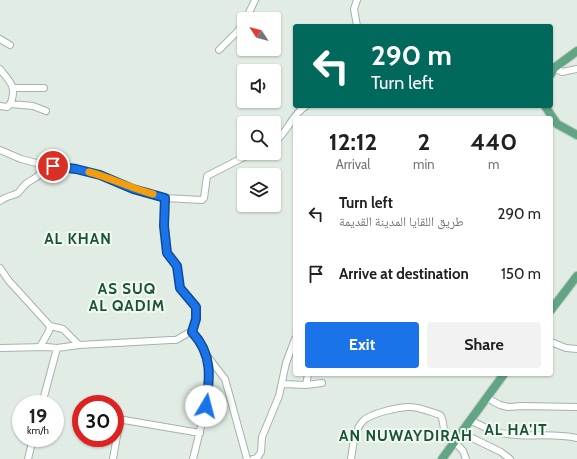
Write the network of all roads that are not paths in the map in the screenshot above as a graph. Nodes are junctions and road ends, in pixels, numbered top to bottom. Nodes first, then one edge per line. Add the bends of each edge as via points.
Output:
1 (255, 0) edge
2 (356, 1) edge
3 (249, 12) edge
4 (357, 24) edge
5 (237, 32) edge
6 (0, 39) edge
7 (10, 46) dead end
8 (219, 50) dead end
9 (577, 51) edge
10 (0, 69) edge
11 (577, 69) edge
12 (553, 71) edge
13 (14, 88) junction
14 (44, 88) dead end
15 (11, 104) junction
16 (0, 106) edge
17 (303, 108) edge
18 (46, 111) dead end
19 (295, 116) edge
20 (553, 118) edge
21 (293, 119) edge
22 (577, 135) edge
23 (281, 137) edge
24 (0, 150) edge
25 (238, 160) edge
26 (44, 165) junction
27 (165, 198) junction
28 (0, 201) edge
29 (0, 268) edge
30 (577, 276) edge
31 (553, 307) edge
32 (50, 326) junction
33 (192, 332) junction
34 (553, 343) edge
35 (293, 344) edge
36 (79, 345) junction
37 (40, 347) junction
38 (0, 348) edge
39 (57, 348) junction
40 (577, 349) edge
41 (208, 357) junction
42 (308, 376) edge
43 (503, 376) edge
44 (322, 383) dead end
45 (282, 384) junction
46 (306, 385) junction
47 (44, 395) edge
48 (487, 398) junction
49 (577, 407) edge
50 (471, 421) junction
51 (462, 432) junction
52 (200, 433) junction
53 (577, 438) edge
54 (455, 443) junction
55 (31, 447) edge
56 (28, 459) edge
57 (113, 459) edge
58 (193, 459) edge
59 (247, 459) edge
60 (253, 459) edge
61 (351, 459) edge
62 (442, 459) edge
63 (466, 459) edge
64 (510, 459) edge

1 - 3 street
2 - 4 street via 354,9
5 - 8 street
6 - 7 street
9 - 12 main road
10 - 13 street
11 - 12 street
13 - 14 street
13 - 15 street
15 - 16 street via 7,107
15 - 18 street via 32,106
17 - 19 street
20 - 22 main road via 557,124
21 - 23 street
24 - 26 street
25 - 27 street via 207,176 202,200
26 - 27 street via 94,173 133,189
26 - 28 street via 37,178 27,183 16,194
27 - 33 street via 164,226 167,253 177,266 180,288 196,307
29 - 32 street
30 - 31 main road
32 - 36 street via 63,329
32 - 37 street
33 - 36 street via 176,340
33 - 41 street
34 - 40 street
35 - 45 street
36 - 39 street
37 - 38 street
37 - 39 street
39 - 47 street
41 - 52 street via 209,384
41 - 59 street via 225,379
42 - 46 street
43 - 48 main road
44 - 46 street
45 - 46 street
45 - 60 street via 262,437 261,452
48 - 49 street via 508,407
48 - 50 main road
50 - 51 main road
50 - 53 street via 498,432
51 - 54 main road
51 - 64 street
52 - 57 street via 124,420 119,424
52 - 58 street
54 - 61 street via 442,427 440,415 411,407 369,416 363,421 356,436
54 - 62 main road
54 - 63 street via 463,451
55 - 56 street

